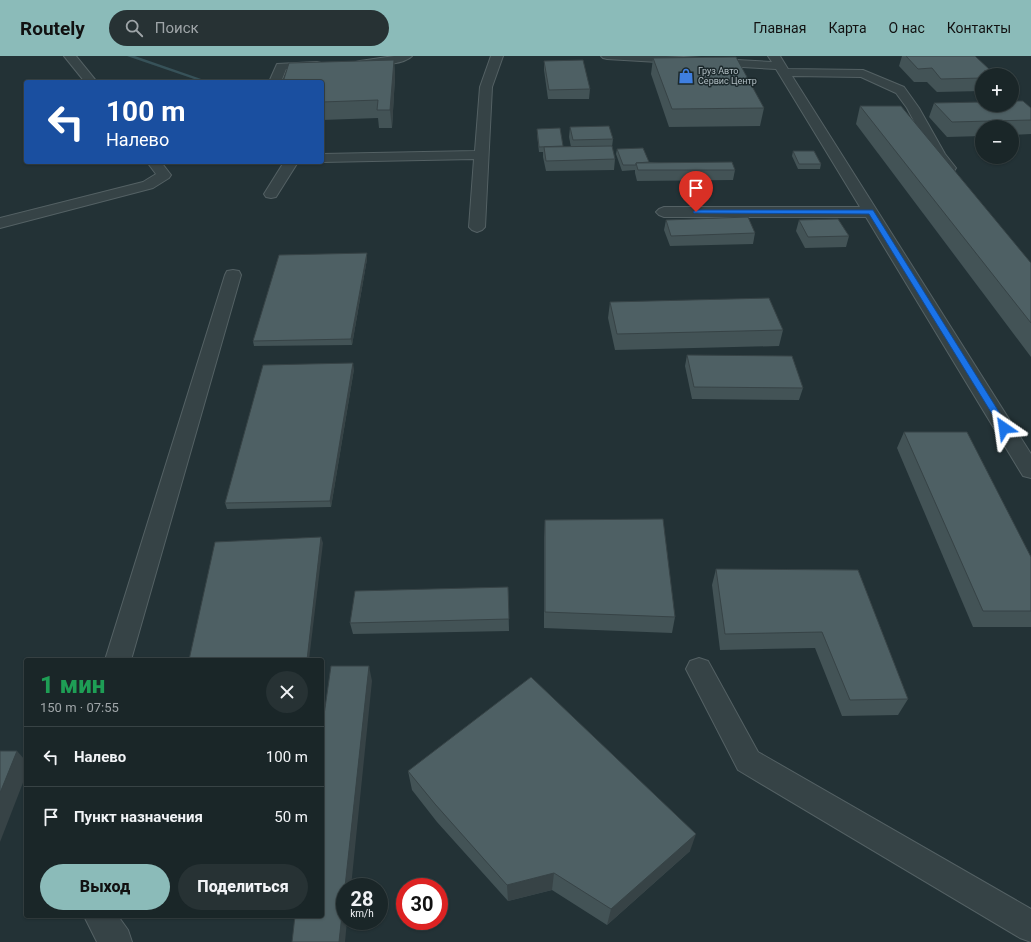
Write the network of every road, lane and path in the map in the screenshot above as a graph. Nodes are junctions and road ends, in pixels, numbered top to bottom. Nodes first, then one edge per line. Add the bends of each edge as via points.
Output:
1 (70, 56) edge
2 (406, 56) edge
3 (496, 56) edge
4 (607, 56) edge
5 (350, 64) edge
6 (327, 65) edge
7 (779, 65) edge
8 (89, 80) edge
9 (276, 80) edge
10 (482, 155) junction
11 (324, 158) edge
12 (156, 164) edge
13 (291, 164) edge
14 (958, 180) edge
15 (271, 194) dead end
16 (664, 212) dead end
17 (870, 212) junction
18 (0, 223) edge
19 (477, 227) dead end
20 (233, 275) dead end
21 (1031, 469) edge
22 (119, 658) edge
23 (699, 669) dead end
24 (101, 918) edge
25 (1031, 927) edge
26 (116, 942) edge

1 - 8 street
2 - 5 street via 365,64
3 - 10 street via 486,87
4 - 7 street
6 - 9 street via 281,66
7 - 14 street via 863,74 900,90 913,108 939,156
7 - 17 street
10 - 11 street
10 - 19 street
12 - 18 street via 164,174 148,185
13 - 15 street
16 - 17 street
17 - 21 street
20 - 22 street
23 - 25 street via 748,761
24 - 26 street

